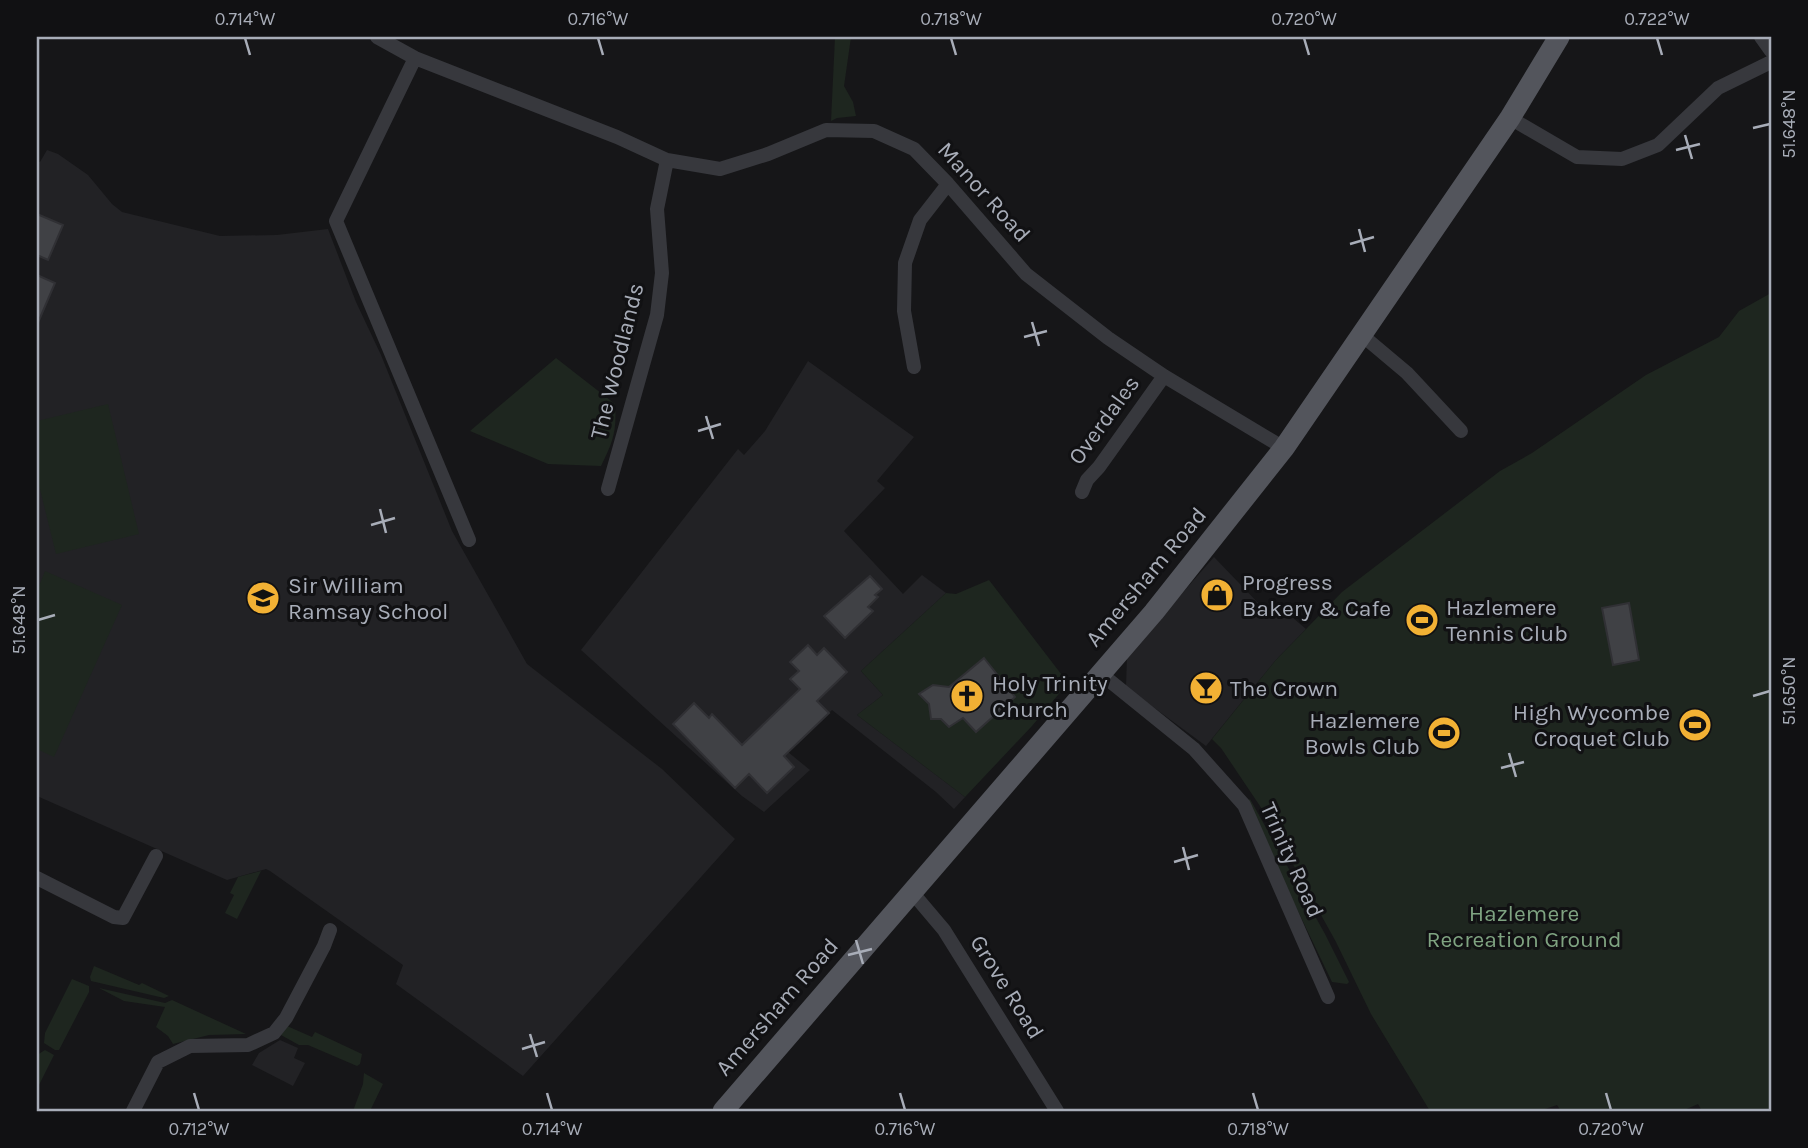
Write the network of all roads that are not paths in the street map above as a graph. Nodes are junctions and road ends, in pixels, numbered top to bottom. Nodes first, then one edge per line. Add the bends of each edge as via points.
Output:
1 (377, 37) edge
2 (1762, 37) edge
3 (1554, 38) edge
4 (1771, 51) edge
5 (415, 58) junction
6 (1771, 62) edge
7 (1510, 118) junction
8 (667, 160) junction
9 (948, 184) junction
10 (1363, 336) junction
11 (914, 367) dead end
12 (1164, 376) junction
13 (1461, 431) dead end
14 (1284, 449) junction
15 (608, 489) dead end
16 (1082, 492) dead end
17 (469, 540) dead end
18 (1100, 673) junction
19 (156, 856) dead end
20 (37, 878) edge
21 (911, 891) junction
22 (330, 930) dead end
23 (1328, 997) dead end
24 (132, 1111) edge
25 (723, 1111) edge
26 (1058, 1111) edge

1 - 5 street, Manor Road
2 - 4 street
3 - 7 main road, Amersham Road
5 - 8 street, Manor Road
5 - 17 street via 336,221
6 - 7 street via 1718,88 1658,145 1622,159 1577,157
7 - 10 main road, Amersham Road
8 - 9 street, Manor Road via 720,169 826,131 874,131 914,149
8 - 15 street, The Woodlands via 657,209 662,273 657,315
9 - 11 street via 920,220 905,263 904,311
9 - 12 street, Manor Road via 1026,274
10 - 13 street via 1407,373
10 - 14 main road, Amersham Road
12 - 14 street, Manor Road
12 - 16 street, Overdales
14 - 18 main road, Amersham Road
18 - 21 main road, Amersham Road
18 - 23 street, Trinity Road via 1194,749 1244,805
19 - 20 street via 123,918
21 - 25 main road, Amersham Road
21 - 26 street, Grove Road via 944,930
22 - 24 street via 274,1033 248,1045 190,1046 158,1062

